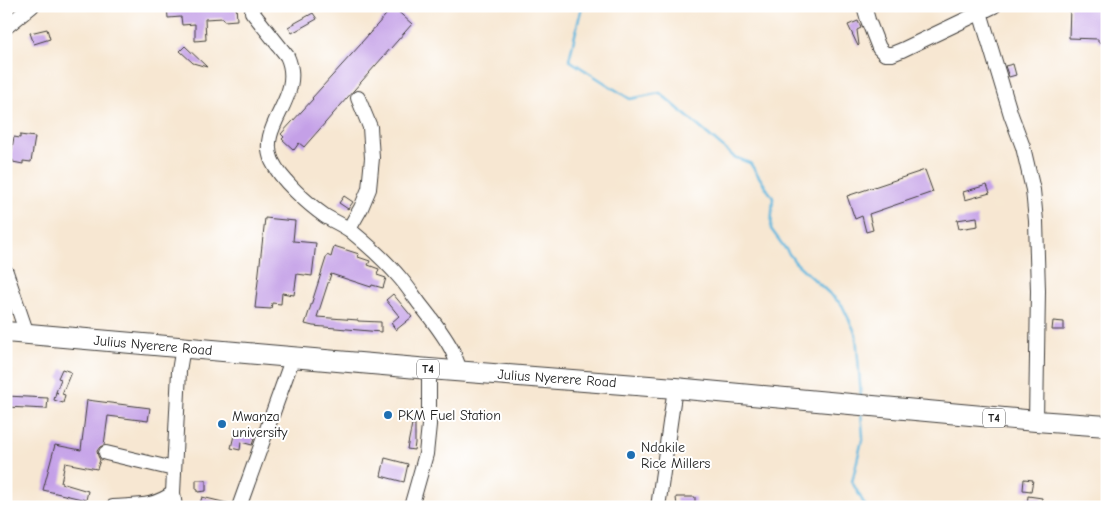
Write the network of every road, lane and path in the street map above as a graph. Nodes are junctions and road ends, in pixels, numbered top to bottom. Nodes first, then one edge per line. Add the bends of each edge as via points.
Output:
1 (32, 6) edge
2 (864, 6) edge
3 (994, 6) edge
4 (252, 12) dead end
5 (980, 12) junction
6 (6, 27) edge
7 (358, 98) dead end
8 (349, 229) junction
9 (6, 272) edge
10 (6, 332) edge
11 (27, 334) junction
12 (182, 347) junction
13 (293, 357) junction
14 (429, 369) junction
15 (460, 371) junction
16 (675, 388) junction
17 (1036, 421) junction
18 (1107, 426) edge
19 (106, 453) dead end
20 (174, 469) junction
21 (173, 493) junction
22 (113, 507) edge
23 (175, 507) edge
24 (239, 507) edge
25 (411, 507) edge
26 (658, 507) edge

1 - 6 street
2 - 5 street via 879,48 885,54 902,50
3 - 5 street
4 - 8 street via 287,56 292,72 289,94 270,134 272,161 308,204
5 - 17 street via 1023,147 1033,190 1038,291
7 - 8 street via 370,127 372,158 369,189
8 - 15 street via 400,278 440,331
9 - 11 street
10 - 11 highway, Julius Nyerere Road / T4
11 - 12 highway, Julius Nyerere Road / T4
12 - 13 highway, Julius Nyerere Road / T4
12 - 20 street
13 - 14 highway, Julius Nyerere Road / T4
13 - 24 street
14 - 15 highway, Julius Nyerere Road / T4
14 - 25 street via 426,454
15 - 16 highway, Julius Nyerere Road / T4
16 - 17 highway, Julius Nyerere Road / T4
16 - 26 street
17 - 18 highway, Julius Nyerere Road / T4
19 - 20 street
20 - 21 street
21 - 22 street via 158,502
21 - 23 street

